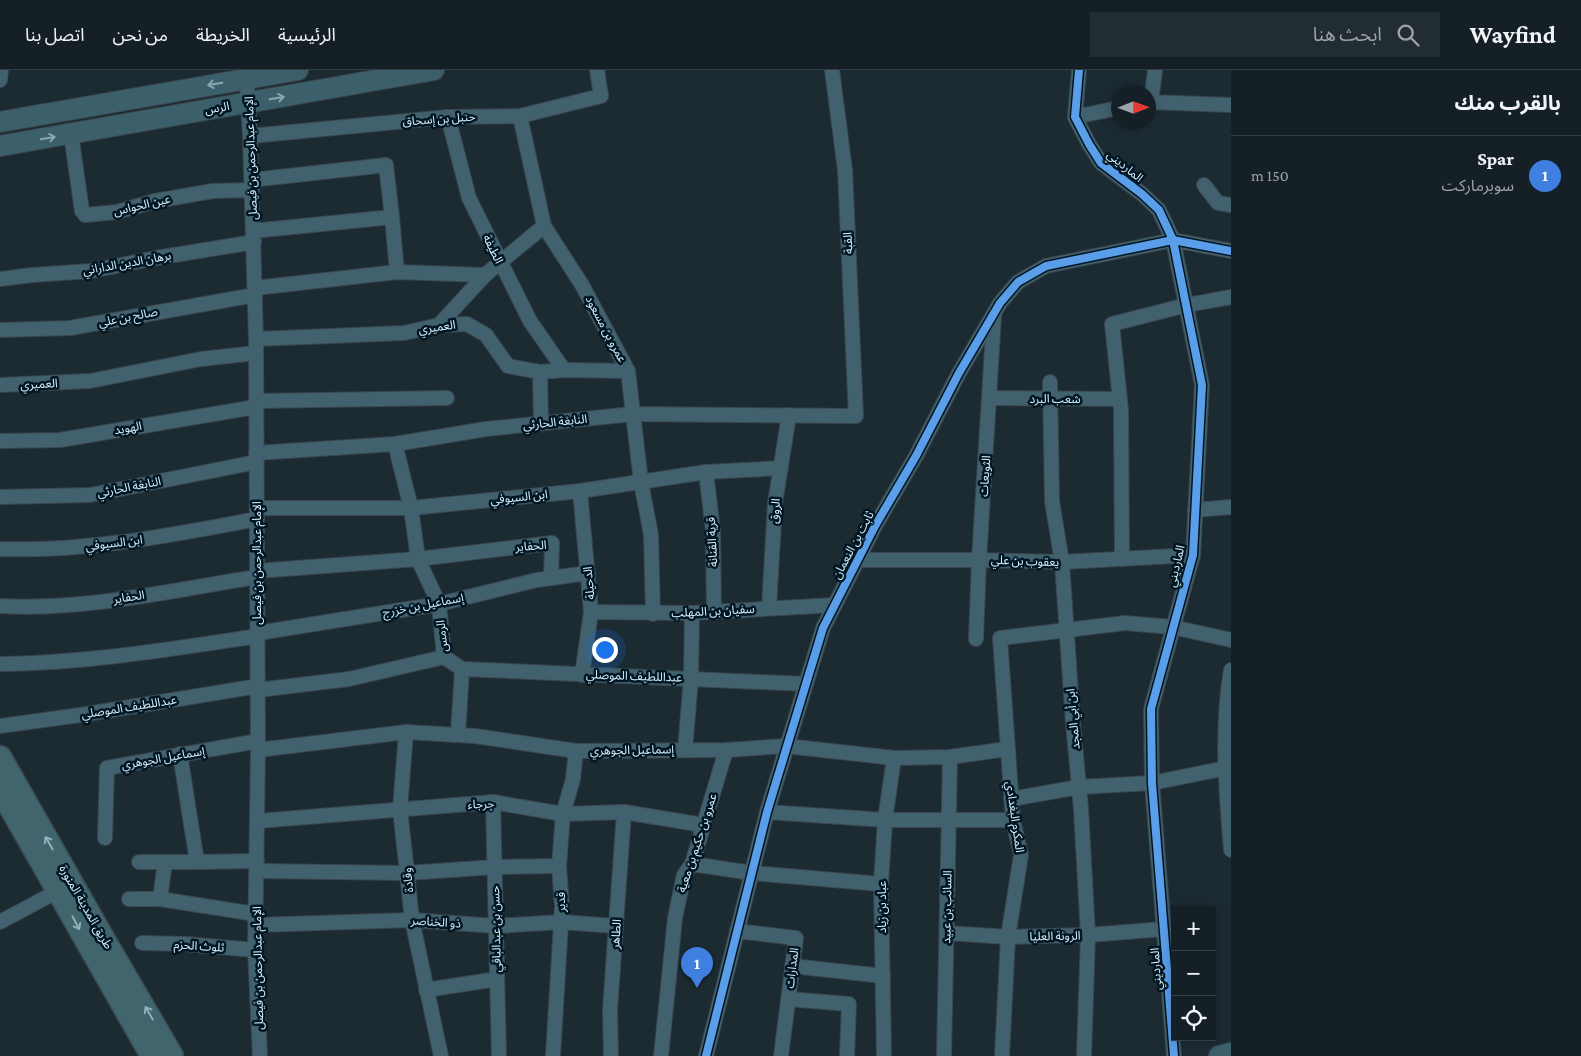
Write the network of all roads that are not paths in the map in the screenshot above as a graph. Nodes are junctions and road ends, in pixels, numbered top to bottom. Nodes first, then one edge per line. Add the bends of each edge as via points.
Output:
1 (1, 70) edge
2 (298, 70) edge
3 (434, 70) edge
4 (597, 70) edge
5 (832, 70) edge
6 (1079, 70) edge
7 (1155, 70) edge
8 (247, 74) edge
9 (0, 80) edge
10 (1153, 85) edge
11 (249, 102) junction
12 (1156, 102) edge
13 (1231, 105) edge
14 (1111, 110) edge
15 (520, 116) junction
16 (448, 117) junction
17 (1076, 117) junction
18 (0, 122) edge
19 (71, 134) junction
20 (250, 136) junction
21 (0, 146) edge
22 (252, 185) junction
23 (1204, 185) dead end
24 (1231, 205) edge
25 (392, 217) junction
26 (544, 226) junction
27 (254, 237) junction
28 (1174, 240) junction
29 (1231, 251) edge
30 (500, 264) junction
31 (397, 272) junction
32 (485, 275) junction
33 (0, 279) edge
34 (255, 292) junction
35 (1231, 297) edge
36 (1187, 305) junction
37 (994, 313) junction
38 (438, 325) junction
39 (0, 330) edge
40 (256, 346) junction
41 (564, 370) junction
42 (628, 371) junction
43 (540, 372) junction
44 (1050, 382) dead end
45 (0, 385) edge
46 (447, 398) dead end
47 (990, 398) junction
48 (1050, 399) junction
49 (1120, 400) junction
50 (256, 404) junction
51 (633, 414) junction
52 (789, 415) junction
53 (856, 416) joint
54 (541, 423) junction
55 (0, 441) edge
56 (396, 444) junction
57 (256, 458) junction
58 (781, 468) junction
59 (706, 472) junction
60 (641, 482) junction
61 (580, 491) junction
62 (0, 497) edge
63 (1231, 507) edge
64 (411, 508) junction
65 (1195, 510) junction
66 (257, 514) junction
67 (0, 549) edge
68 (1193, 555) junction
69 (418, 558) junction
70 (1122, 559) junction
71 (858, 560) junction
72 (979, 560) junction
73 (1062, 562) junction
74 (588, 573) junction
75 (257, 574) junction
76 (551, 578) junction
77 (439, 604) junction
78 (835, 605) junction
79 (0, 606) edge
80 (769, 608) junction
81 (591, 612) junction
82 (714, 612) junction
83 (653, 614) junction
84 (692, 614) junction
85 (1172, 627) junction
86 (1067, 629) junction
87 (258, 634) junction
88 (976, 639) dead end
89 (1231, 640) edge
90 (444, 657) junction
91 (0, 664) edge
92 (462, 669) junction
93 (1231, 670) edge
94 (582, 675) junction
95 (691, 678) junction
96 (806, 684) junction
97 (258, 688) junction
98 (0, 726) edge
99 (406, 732) junction
100 (458, 735) junction
101 (258, 745) junction
102 (786, 746) junction
103 (1006, 749) junction
104 (684, 750) junction
105 (726, 750) junction
106 (576, 751) junction
107 (180, 754) junction
108 (0, 757) edge
109 (950, 757) junction
110 (894, 758) junction
111 (1228, 767) edge
112 (1152, 783) junction
113 (1079, 787) junction
114 (0, 789) edge
115 (1011, 798) junction
116 (494, 802) junction
117 (400, 809) junction
118 (624, 812) junction
119 (767, 812) junction
120 (562, 814) junction
121 (885, 820) junction
122 (949, 820) junction
123 (1013, 820) junction
124 (258, 821) junction
125 (703, 825) junction
126 (106, 838) dead end
127 (1231, 850) edge
128 (139, 862) dead end
129 (165, 862) junction
130 (198, 862) junction
131 (692, 864) junction
132 (257, 866) junction
133 (495, 866) junction
134 (559, 866) junction
135 (407, 873) junction
136 (752, 873) junction
137 (881, 884) junction
138 (58, 891) junction
139 (160, 899) junction
140 (129, 900) dead end
141 (256, 920) junction
142 (412, 920) junction
143 (0, 922) edge
144 (561, 922) junction
145 (496, 926) junction
146 (616, 926) junction
147 (1164, 929) junction
148 (737, 931) junction
149 (947, 933) junction
150 (1088, 936) junction
151 (1008, 937) junction
152 (142, 943) dead end
153 (256, 950) junction
154 (102, 952) junction
155 (792, 966) junction
156 (883, 976) junction
157 (497, 979) junction
158 (426, 990) junction
159 (788, 999) junction
160 (1231, 1053) edge
161 (152, 1056) edge
162 (172, 1056) edge
163 (260, 1056) edge
164 (441, 1056) edge
165 (499, 1056) edge
166 (552, 1056) edge
167 (611, 1056) edge
168 (661, 1056) edge
169 (706, 1056) edge
170 (781, 1056) edge
171 (847, 1056) edge
172 (884, 1056) edge
173 (944, 1056) edge
174 (1002, 1056) edge
175 (1084, 1056) edge
176 (1174, 1056) edge
177 (1221, 1056) edge

1 - 9 street
2 - 8 street, الرس
11 -> 3 street, الرس
4 - 15 street, حنبل بن إسحاق via 601,96
5 - 53 street, القبة via 845,170
6 - 17 street
7 - 10 street
8 - 11 street, الإمام عبدالرحمن بن فيصل
8 -> 18 street, الرس
11 - 19 street, الرس
11 - 20 street, الإمام عبدالرحمن بن فيصل
12 - 13 street
14 - 17 street
15 - 16 street, حنبل بن إسحاق
15 - 26 street, عمرو بن مسعود
16 - 20 street, حنبل بن إسحاق
16 - 30 street, الطيفة via 469,198
17 - 28 street, المارديني via 1101,164 1158,210
21 -> 19 street, الرس
19 - 22 street, عين الحواس via 85,215 117,212 155,201
20 - 22 street, الإمام عبدالرحمن بن فيصل
22 - 25 street, عين الحواس via 386,165
22 - 27 street, الإمام عبدالرحمن بن فيصل
23 - 24 street via 1218,203
25 - 27 street, برهان الدين الداراني
25 - 31 street, عين الحواس
26 - 30 street
26 - 42 street, عمرو بن مسعود via 582,285
27 - 33 street, برهان الدين الداراني via 91,271
27 - 34 street, الإمام عبدالرحمن بن فيصل
28 - 29 street, ثابت بن النعمان
28 - 36 street, المارديني
28 - 37 street, ثابت بن النعمان via 1046,266 1018,282
30 - 32 street
30 - 41 street, الطيفة via 530,321
31 - 32 street, صالح بن علي
31 - 34 street, صالح بن علي
32 - 38 street
34 - 39 street, صالح بن علي via 70,328
34 - 40 street, الإمام عبدالرحمن بن فيصل
35 - 36 street
36 - 49 street via 1112,324
36 - 65 street, المارديني via 1202,385
37 - 47 street, الثويعات
37 - 71 street, ثابت بن النعمان
38 - 40 street, العميري via 404,333
38 - 43 street, العميري via 467,324 486,335 508,366
40 - 45 street, العميري via 90,381
40 - 50 street, الإمام عبدالرحمن بن فيصل
41 - 42 street, العميري
41 - 43 street, العميري
42 - 51 street, عمرو بن مسعود
43 - 54 street
44 - 48 street, ابن أبي المجد
46 - 50 street, الهويد
47 - 48 street, شعب البرد
47 - 72 street, الثويعات
48 - 49 street, شعب البرد
48 - 73 street, ابن أبي المجد via 1052,501
49 - 70 street
50 - 55 street, الهويد via 60,440
50 - 57 street, الإمام عبدالرحمن بن فيصل
51 - 52 street, النابغة الحارثي
51 - 54 street, النابغة الحارثي
51 - 60 street, عمرو بن مسعود
52 - 53 street, النابغة الحارثي
52 - 58 street, الروق
54 - 56 street, النابغة الحارثي
56 - 57 street, النابغة الحارثي
56 - 64 street, الرمس
57 - 62 street, النابغة الحارثي via 90,495
57 - 66 street, الإمام عبدالرحمن بن فيصل
58 - 59 street, ابن السيوفي
58 - 80 street, الروق via 775,503
59 - 60 street, ابن السيوفي
59 - 82 street, قرية القنانة via 713,532
60 - 61 street, ابن السيوفي
60 - 83 street, عمرو بن مسعود via 651,535
61 - 64 street, ابن السيوفي
61 - 74 street, الدحيلة
63 - 65 street
64 - 66 street, ابن السيوفي
64 - 69 street, الرمس
65 - 68 street, المارديني
66 - 67 street, ابن السيوفي via 157,538 99,546
66 - 75 street, الإمام عبدالرحمن بن فيصل
68 - 70 street, يعقوب بن علي
68 - 85 street, المارديني
69 - 75 street, الحفاير
69 - 76 street, الحفاير via 552,543
69 - 77 street, الرمس
70 - 73 street, يعقوب بن علي
71 - 72 street, يعقوب بن علي
71 - 78 street, ثابت بن النعمان
72 - 73 street, يعقوب بن علي
72 - 88 street, الثويعات
73 - 86 street, ابن أبي المجد
74 - 76 street, إسماعيل بن خزرج
74 - 81 street, الدحيلة
75 - 79 street, الحفاير via 98,602
75 - 87 street, الإمام عبدالرحمن بن فيصل
76 - 77 street, إسماعيل بن خزرج
77 - 87 street, إسماعيل بن خزرج
77 - 90 street, الرمس
78 - 80 street, سفيان بن المهلب
78 - 96 street, ثابت بن النعمان via 823,628
80 - 82 street, سفيان بن المهلب
81 - 83 street, سفيان بن المهلب
81 - 94 street, الدحيلة
82 - 84 street, سفيان بن المهلب
83 - 84 street, سفيان بن المهلب
84 - 95 street
85 - 86 street via 1125,623
85 - 89 street
85 - 112 street, المارديني via 1151,709
86 - 103 street, المكرم البغدادي via 1000,638
86 - 113 street, ابن أبي المجد
87 - 91 street, إسماعيل بن خزرج via 167,650 68,662
87 - 97 street, الإمام عبدالرحمن بن فيصل
90 - 92 street, الرمس
90 - 97 street, عبداللطيف الموصلي via 349,679
92 - 94 street, عبداللطيف الموصلي
92 - 100 street
93 - 111 street via 1227,693
94 - 95 street, عبداللطيف الموصلي
95 - 96 street, عبداللطيف الموصلي
95 - 104 street
96 - 102 street, ثابت بن النعمان
97 - 98 street, عبداللطيف الموصلي
97 - 101 street, الإمام عبدالرحمن بن فيصل
99 - 100 street, إسماعيل الجوهري
99 - 101 street, إسماعيل الجوهري
99 - 117 street, وقادة
100 - 106 street, إسماعيل الجوهري
101 - 107 street, إسماعيل الجوهري
101 - 124 street, الإمام عبدالرحمن بن فيصل
102 - 105 street, إسماعيل الجوهري
102 - 110 street, إسماعيل الجوهري
102 - 119 street, ثابت بن النعمان
103 - 109 street, إسماعيل الجوهري
103 - 115 street, المكرم البغدادي
104 - 105 street, إسماعيل الجوهري
104 - 106 street, إسماعيل الجوهري
105 - 125 street, عمرو بن حكيم بن معية
106 - 120 street, قدير via 573,779
107 - 126 street, إسماعيل الجوهري via 107,768
107 - 130 street
154 -> 108 main road, طريق المدينة المنورة
109 - 110 street, إسماعيل الجوهري
109 - 122 street, السائب بن عبيد
110 - 121 street, عباد بن زياد
111 - 112 street
111 - 127 street
112 - 113 street
112 - 147 street, المارديني
113 - 115 street
113 - 150 street, ابن أبي المجد
114 - 138 main road, طريق المدينة المنورة
115 - 123 street, المكرم البغدادي
116 - 117 street, جرجاء
116 - 120 street, جرجاء
116 - 133 street, حسن بن عبدالباقي
117 - 124 street, جرجاء
117 - 135 street, وقادة
118 - 120 street, جرجاء
118 - 125 street, جرجاء
118 - 146 street, الطاهر
119 - 121 street
119 - 136 street, ثابت بن النعمان
120 - 134 street, قدير
121 - 122 street
121 - 137 street, عباد بن زياد
122 - 123 street
122 - 149 street, السائب بن عبيد
123 - 151 street, المكرم البغدادي via 1021,855
124 - 132 street, الإمام عبدالرحمن بن فيصل
125 - 131 street, عمرو بن حكيم بن معية
128 - 129 street
129 - 130 street
129 - 139 street
130 - 132 street
131 - 136 street
131 - 168 street, عمرو بن حكيم بن معية via 684,875 675,918
132 - 135 street
132 - 141 street, الإمام عبدالرحمن بن فيصل
133 - 134 street
133 - 135 street
133 - 145 street, حسن بن عبدالباقي
134 - 144 street, قدير
135 - 142 street, وقادة
136 - 137 street
136 - 148 street, ثابت بن النعمان
137 - 156 street, عباد بن زياد
138 - 143 street
138 -> 154 main road, طريق المدينة المنورة
139 - 140 street, ذو الخناصر
139 - 141 street, ذو الخناصر
141 - 142 street, ذو الخناصر
141 - 153 street, الإمام عبدالرحمن بن فيصل
142 - 145 street, ذو الخناصر
142 - 158 street, وقادة
144 - 145 street, ذو الخناصر
144 - 146 street, ذو الخناصر
144 - 166 street, قدير
145 - 157 street, حسن بن عبدالباقي
146 - 167 street, الطاهر via 610,1010
147 - 150 street, الرونة العليا
147 - 176 street, المارديني
148 - 155 street, المدارات via 796,938
148 - 169 street, ثابت بن النعمان
149 - 151 street, الرونة العليا
149 - 173 street, السائب بن عبيد
150 - 151 street, الرونة العليا
150 - 175 street, ابن أبي المجد
151 - 174 street, المكرم البغدادي
152 - 153 street, ثلوث الحزم
153 - 163 street, الإمام عبدالرحمن بن فيصل
154 - 161 main road, طريق المدينة المنورة
162 -> 154 main road, طريق المدينة المنورة
155 - 156 street
155 - 159 street, المدارات
156 - 172 street, عباد بن زياد
157 - 158 street
157 - 165 street, حسن بن عبدالباقي
158 - 164 street, وقادة
159 - 170 street, المدارات
159 - 171 street via 849,1004
160 - 177 street

